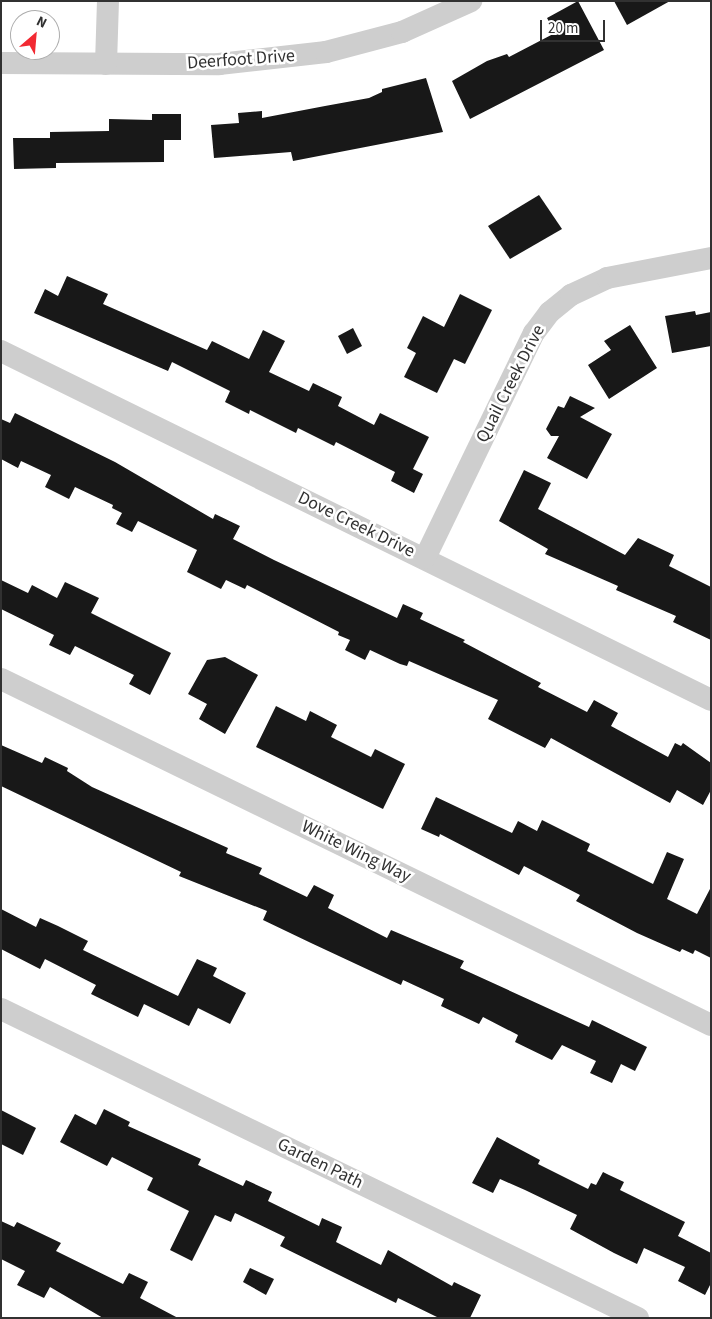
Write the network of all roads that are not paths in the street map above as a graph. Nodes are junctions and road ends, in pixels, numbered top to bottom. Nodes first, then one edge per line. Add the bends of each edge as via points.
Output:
1 (108, 1) edge
2 (471, 1) edge
3 (1, 62) edge
4 (106, 64) junction
5 (711, 258) edge
6 (1, 351) edge
7 (425, 558) junction
8 (1, 679) edge
9 (711, 700) edge
10 (1, 1009) edge
11 (711, 1025) edge
12 (638, 1318) edge

1 - 4 street
2 - 4 street, Deerfoot Drive via 402,32 326,52 219,64
3 - 4 street, Deerfoot Drive
5 - 7 street, Quail Creek Drive via 607,278 571,295 550,312 534,333
6 - 7 street, Dove Creek Drive
7 - 9 street, Dove Creek Drive
8 - 11 street, White Wing Way
10 - 12 street, Garden Path

